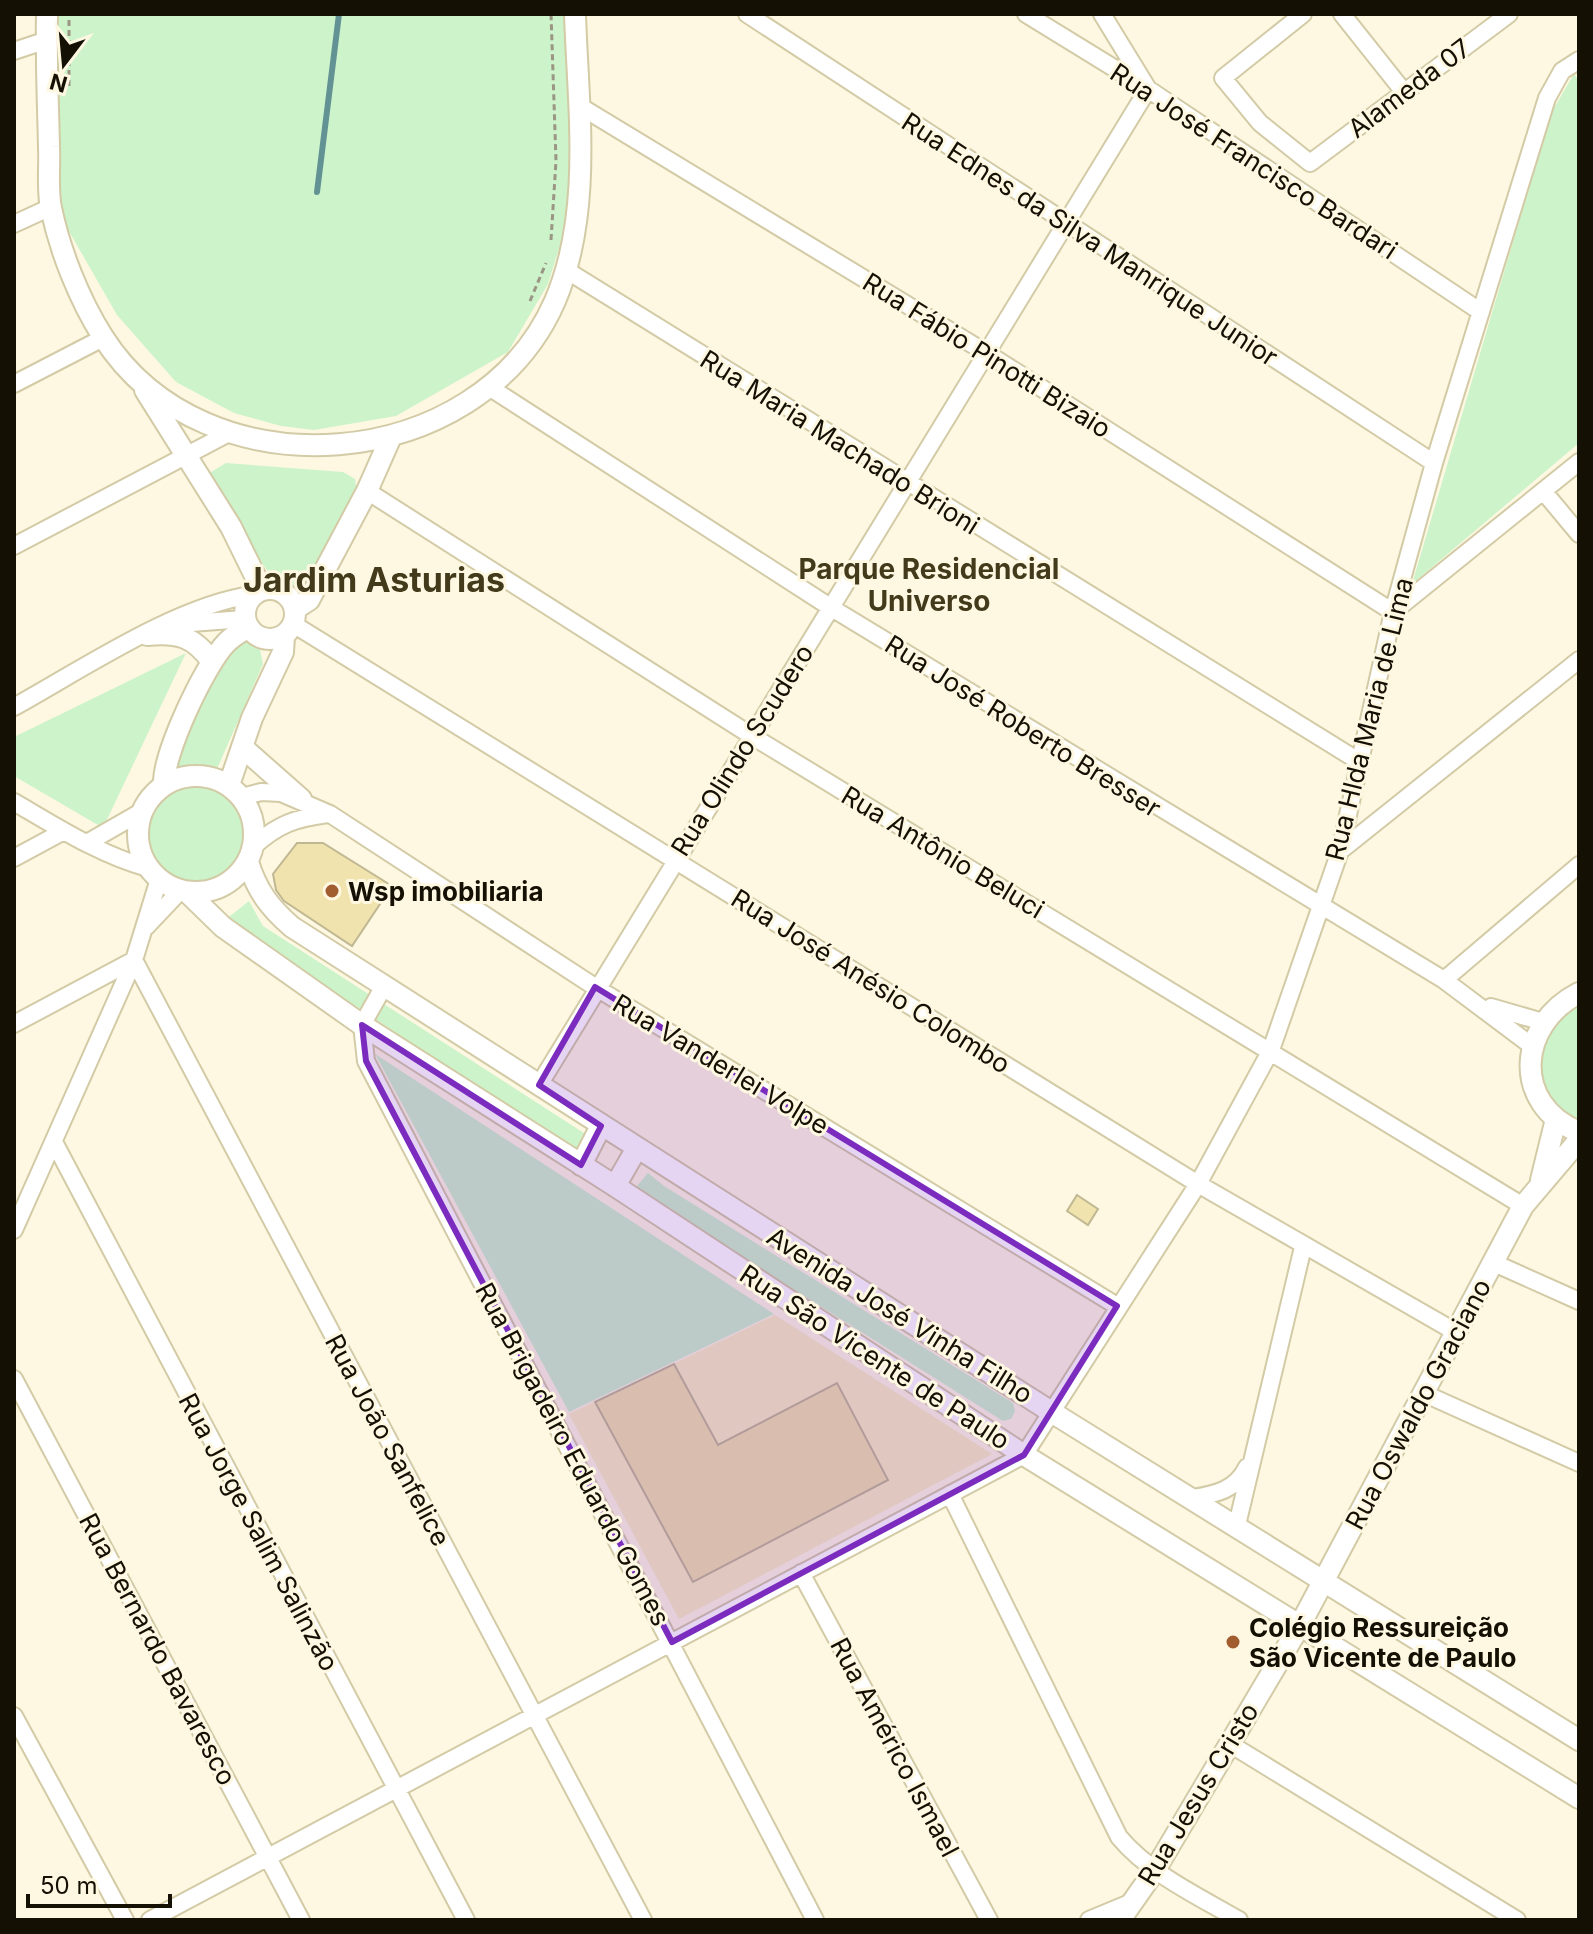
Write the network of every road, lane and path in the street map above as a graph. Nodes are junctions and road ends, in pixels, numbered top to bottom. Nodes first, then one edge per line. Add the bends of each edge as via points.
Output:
1 (47, 14) edge
2 (69, 14) edge
3 (551, 14) edge
4 (575, 14) edge
5 (747, 14) edge
6 (1026, 14) edge
7 (1102, 14) edge
8 (1303, 14) edge
9 (1342, 14) edge
10 (1509, 14) edge
11 (47, 40) junction
12 (14, 51) edge
13 (1579, 60) edge
14 (1148, 89) junction
15 (69, 91) dead end
16 (1404, 92) junction
17 (578, 105) junction
18 (51, 207) junction
19 (1066, 223) junction
20 (14, 224) edge
21 (566, 270) junction
22 (528, 306) dead end
23 (1481, 312) junction
24 (103, 338) junction
25 (988, 354) junction
26 (141, 383) junction
27 (14, 384) edge
28 (489, 387) junction
29 (229, 433) junction
30 (390, 439) junction
31 (211, 443) junction
32 (187, 456) junction
33 (1579, 462) edge
34 (1434, 463) junction
35 (199, 475) junction
36 (906, 484) junction
37 (367, 491) junction
38 (1544, 492) junction
39 (1579, 534) edge
40 (14, 546) edge
41 (258, 592) junction
42 (830, 607) junction
43 (1393, 612) junction
44 (246, 623) junction
45 (291, 623) junction
46 (169, 625) junction
47 (147, 635) junction
48 (1579, 660) edge
49 (212, 662) junction
50 (14, 707) edge
51 (752, 736) junction
52 (242, 747) junction
53 (1360, 762) junction
54 (164, 784) junction
55 (236, 791) junction
56 (301, 799) junction
57 (14, 802) edge
58 (141, 812) junction
59 (330, 814) junction
60 (64, 831) junction
61 (87, 843) junction
62 (1340, 851) junction
63 (251, 854) junction
64 (14, 858) edge
65 (675, 859) junction
66 (1579, 865) edge
67 (154, 873) junction
68 (184, 891) junction
69 (1318, 907) junction
70 (144, 928) junction
71 (134, 960) junction
72 (1444, 980) junction
73 (384, 986) junction
74 (595, 987) junction
75 (1579, 993) edge
76 (1482, 1005) junction
77 (1543, 1022) junction
78 (14, 1024) edge
79 (362, 1025) junction
80 (1532, 1046) junction
81 (1271, 1050) junction
82 (539, 1085) junction
83 (1556, 1119) junction
84 (601, 1126) junction
85 (1579, 1132) edge
86 (1579, 1140) edge
87 (54, 1142) junction
88 (637, 1148) junction
89 (581, 1165) junction
90 (1198, 1184) junction
91 (1540, 1184) junction
92 (32, 1186) junction
93 (615, 1186) junction
94 (14, 1194) edge
95 (1523, 1206) junction
96 (14, 1230) edge
97 (1303, 1247) junction
98 (1494, 1263) junction
99 (1579, 1301) edge
100 (1117, 1306) junction
101 (1454, 1331) junction
102 (14, 1379) edge
103 (1423, 1393) junction
104 (1053, 1413) junction
105 (1255, 1451) junction
106 (1024, 1455) junction
107 (1579, 1463) edge
108 (950, 1494) junction
109 (1193, 1498) junction
110 (1237, 1525) junction
111 (801, 1573) junction
112 (1323, 1581) junction
113 (1299, 1627) junction
114 (672, 1642) junction
115 (14, 1716) edge
116 (534, 1716) junction
117 (1579, 1740) edge
118 (1230, 1744) junction
119 (395, 1790) junction
120 (1579, 1798) edge
121 (268, 1857) junction
122 (1155, 1870) junction
123 (1125, 1912) edge
124 (125, 1920) edge
125 (150, 1920) edge
126 (301, 1920) edge
127 (466, 1920) edge
128 (643, 1920) edge
129 (815, 1920) edge
130 (989, 1920) edge
131 (1089, 1920) edge
132 (1239, 1920) edge
133 (1517, 1920) edge

1 - 11 street
2 - 15 path
3 - 22 path via 554,219 546,261
4 - 17 street
5 - 19 street, Rua Ednes da Silva Manrique Junior
6 - 14 street, Rua José Francisco Bardari
7 - 14 street
8 - 16 street, Alameda 07 via 1223,78 1260,123 1310,163
9 - 16 street
10 - 16 street, Alameda 07
11 - 12 street
11 - 18 street
13 - 23 street, Rua Hlda Maria de Lima via 1562,71 1547,98
14 - 19 street, Rua Olindo Scudero
14 - 23 street, Rua José Francisco Bardari
17 - 21 street via 579,205
17 - 25 street, Rua Fábio Pinotti Bizaio
18 - 20 street
18 - 24 street via 78,291
19 - 25 street, Rua Olindo Scudero
19 - 34 street, Rua Ednes da Silva Manrique Junior
21 - 28 street via 532,343
21 - 36 street, Rua Maria Machado Brioni
23 - 34 street, Rua Hlda Maria de Lima
24 - 26 street
24 - 27 street
25 - 36 street, Rua Olindo Scudero
25 - 43 street, Rua Fábio Pinotti Bizaio
26 - 29 street
26 - 32 street
28 - 30 street
28 - 42 street, Rua José Roberto Bresser
29 - 30 street via 289,446
29 - 31 street
30 - 37 street
31 - 32 street
31 - 35 street via 199,462
32 - 35 street
32 - 40 street
33 - 38 street
34 - 43 street, Rua Hlda Maria de Lima
35 - 41 street via 231,527
36 - 42 street, Rua Olindo Scudero
36 - 53 street, Rua Maria Machado Brioni
37 - 45 street via 309,600
37 - 51 street, Rua Antônio Beluci
38 - 39 street
38 - 43 street
41 - 44 street via 244,610
41 - 45 street via 283,593
41 - 46 street via 224,598
42 - 51 street, Rua Olindo Scudero
42 - 69 street, Rua José Roberto Bresser
43 - 53 street, Rua Hlda Maria de Lima
44 - 45 street via 260,638
44 - 46 street
44 - 49 street
45 - 52 street
45 - 65 street, Rua José Anésio Colombo
46 - 47 street
47 - 49 street via 187,637
47 - 50 street
48 - 62 street
49 - 54 street via 167,755
51 - 65 street, Rua Olindo Scudero
51 - 81 street, Rua Antônio Beluci
52 - 55 street
52 - 56 street
53 - 62 street, Rua Hlda Maria de Lima
54 - 55 street via 197,775
54 - 58 street
55 - 56 street, Rua Vanderlei Volpe
55 - 63 street via 253,820
56 - 59 street, Rua Vanderlei Volpe
57 - 60 street
58 - 61 street
58 - 67 street via 138,841
59 - 63 street via 294,818 274,827
59 - 74 street, Rua Vanderlei Volpe
60 - 61 street
60 - 64 street
61 - 67 street
62 - 69 street, Rua Hlda Maria de Lima
63 - 68 street via 232,880 211,890
63 - 73 street, Avenida José Vinha Filho via 255,885 270,908
65 - 74 street, Rua Olindo Scudero
65 - 90 street, Rua José Anésio Colombo
66 - 72 street
67 - 68 street
67 - 70 street
68 - 70 street
68 - 79 street, Rua São Vicente de Paulo via 223,927
69 - 72 street, Rua José Roberto Bresser
69 - 81 street, Rua Hlda Maria de Lima
70 - 71 street
71 - 78 street
71 - 87 street
71 - 116 street, Rua João Sanfelice
72 - 76 street, Rua José Roberto Bresser
73 - 79 street
73 - 82 street, Avenida José Vinha Filho
74 - 82 street, Rua Olindo Scudero
74 - 100 street, Rua Vanderlei Volpe
75 - 77 street
76 - 77 street, Rua José Roberto Bresser
76 - 80 street, Rua José Roberto Bresser
77 - 80 street
79 - 89 street, Rua São Vicente de Paulo
79 - 114 street, Rua Brigadeiro Eduardo Gomes via 366,1061
80 - 83 street via 1534,1086
81 - 90 street, Rua Hlda Maria de Lima
81 - 95 street, Rua Antônio Beluci
82 - 84 street, Avenida José Vinha Filho
83 - 85 street
83 - 91 street, Rua Oswaldo Graciano
84 - 88 street, Avenida José Vinha Filho
84 - 89 street
86 - 91 street, Rua Oswaldo Graciano
87 - 92 street
87 - 119 street, Rua Jorge Salim Salinzão
88 - 93 street
88 - 104 street, Avenida José Vinha Filho
89 - 93 street, Rua São Vicente de Paulo
90 - 97 street, Rua José Anésio Colombo
90 - 100 street, Rua Hlda Maria de Lima
91 - 95 street, Rua Oswaldo Graciano
92 - 94 street
92 - 96 street
93 - 106 street, Rua São Vicente de Paulo
95 - 98 street, Rua Oswaldo Graciano
97 - 101 street, Rua José Anésio Colombo
97 - 105 street
98 - 99 street
98 - 101 street, Rua Oswaldo Graciano
100 - 104 street, Rua Hlda Maria de Lima
101 - 103 street, Rua Oswaldo Graciano
102 - 121 street, Rua Bernardo Bavaresco
103 - 107 street
103 - 112 street, Rua Oswaldo Graciano
104 - 106 street, Rua Hlda Maria de Lima
104 - 109 street, Avenida José Vinha Filho
105 - 109 street via 1243,1476 1224,1492
105 - 110 street
106 - 108 street
106 - 113 street, Rua São Vicente de Paulo
108 - 111 street
108 - 122 street via 1119,1837
109 - 110 street, Avenida José Vinha Filho
110 - 112 street, Avenida José Vinha Filho
111 - 114 street
111 - 130 street, Rua Américo Ismael
112 - 113 street, Rua Oswaldo Graciano
112 - 117 street, Avenida José Vinha Filho
113 - 118 street, Rua Jesus Cristo
113 - 120 street, Rua São Vicente de Paulo
114 - 116 street
114 - 129 street, Rua Brigadeiro Eduardo Gomes
115 - 124 street
116 - 119 street
116 - 128 street, Rua João Sanfelice
118 - 122 street, Rua Jesus Cristo
118 - 133 street
119 - 121 street
119 - 127 street, Rua Jorge Salim Salinzão
121 - 125 street
121 - 126 street, Rua Bernardo Bavaresco
122 - 123 street, Rua Jesus Cristo
122 - 132 street
123 - 131 street

